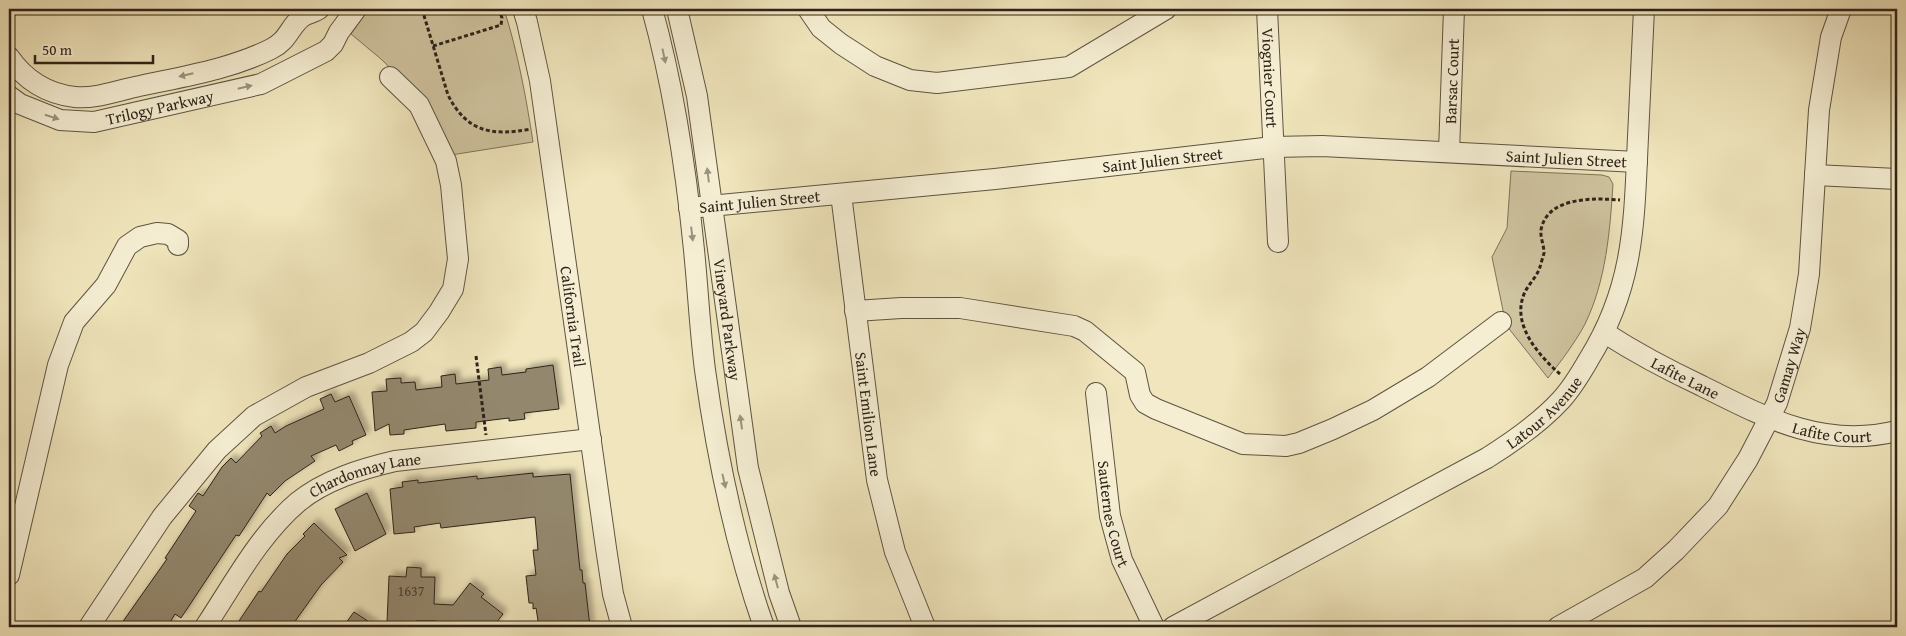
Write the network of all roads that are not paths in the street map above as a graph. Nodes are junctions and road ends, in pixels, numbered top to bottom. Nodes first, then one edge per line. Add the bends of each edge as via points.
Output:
1 (319, 9) edge
2 (356, 9) edge
3 (522, 9) edge
4 (652, 9) edge
5 (677, 9) edge
6 (808, 9) edge
7 (1166, 9) edge
8 (1267, 9) edge
9 (1454, 9) edge
10 (1644, 9) edge
11 (1841, 9) edge
12 (291, 30) junction
13 (9, 57) edge
14 (309, 60) junction
15 (390, 77) dead end
16 (9, 96) edge
17 (1273, 147) junction
18 (1449, 152) junction
19 (1637, 162) junction
20 (1815, 175) junction
21 (1897, 179) edge
22 (841, 194) junction
23 (712, 206) junction
24 (689, 208) junction
25 (1278, 242) dead end
26 (178, 246) dead end
27 (855, 311) junction
28 (1501, 322) dead end
29 (1605, 333) junction
30 (1096, 393) dead end
31 (1769, 419) junction
32 (1897, 431) edge
33 (591, 440) junction
34 (9, 575) edge
35 (89, 627) edge
36 (205, 627) edge
37 (622, 627) edge
38 (764, 627) edge
39 (791, 627) edge
40 (925, 627) edge
41 (1154, 627) edge
42 (1173, 627) edge
43 (1558, 627) edge

1 - 12 street, Trilogy Parkway via 303,16
2 - 14 street, Trilogy Parkway via 326,52
3 - 33 street, California Trail via 540,81
4 -> 24 street, Vineyard Parkway via 673,99
23 -> 5 street, Vineyard Parkway via 697,96
6 - 7 street via 821,28 875,66 910,80 937,83 1069,67
8 - 17 street, Viognier Court
9 - 18 street, Barsac Court
10 - 19 street, Latour Avenue
11 - 20 street, Gamay Way via 1824,73
12 -> 13 street, Trilogy Parkway via 280,44 248,59 89,97 63,95 38,86
12 - 14 street via 294,48 301,57
16 -> 14 street, Trilogy Parkway via 20,104 60,120 94,122 261,84
15 - 35 street via 419,105 446,161 458,259 453,288 424,332 411,342 369,363 306,387 254,416 217,450 162,517
17 - 18 street, Saint Julien Street
17 - 22 street, Saint Julien Street
17 - 25 street, Viognier Court
18 - 19 street, Saint Julien Street
19 - 29 street, Latour Avenue via 1630,257
20 - 21 street
20 - 31 street, Gamay Way via 1809,274 1800,328
22 - 23 street, Saint Julien Street
22 - 27 street, Saint Emilion Lane
23 - 24 street, Saint Julien Street
39 -> 23 street, Vineyard Parkway via 748,468
24 -> 38 street, Vineyard Parkway via 705,369 722,472 737,539
26 - 34 street via 175,237 157,233 140,237 127,246 106,285 74,322 58,366
27 - 28 street via 960,308 1074,326 1085,331 1135,372 1145,403 1243,444 1286,446 1332,430 1373,410 1428,377
27 - 40 street, Saint Emilion Lane via 877,480 894,552
29 - 31 street, Lafite Lane via 1635,353
29 - 42 street, Latour Avenue via 1562,399 1519,437 1487,458
30 - 41 street, Sauternes Court via 1110,516 1122,560
31 - 32 street, Lafite Court via 1820,434 1851,437
31 - 43 street, Gamay Way via 1718,506 1676,550 1645,578
33 - 36 street, Chardonnay Lane via 395,461 339,478 299,501 276,523
33 - 37 street, California Trail

